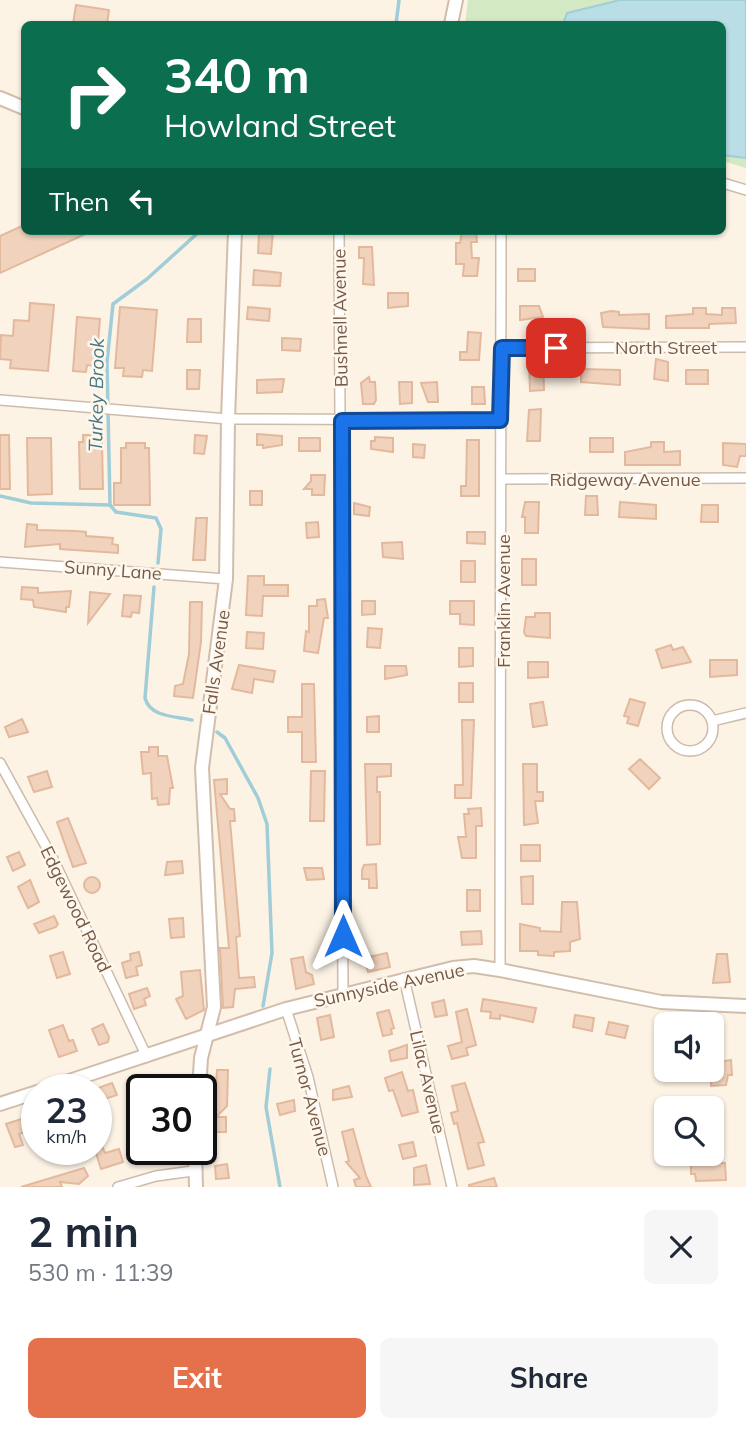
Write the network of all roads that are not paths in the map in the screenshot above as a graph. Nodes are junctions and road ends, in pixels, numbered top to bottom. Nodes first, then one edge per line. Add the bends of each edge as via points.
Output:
1 (456, 0) edge
2 (452, 21) edge
3 (0, 98) edge
4 (21, 107) edge
5 (726, 184) edge
6 (746, 190) edge
7 (235, 235) edge
8 (340, 235) edge
9 (501, 235) edge
10 (746, 347) edge
11 (502, 348) junction
12 (0, 400) edge
13 (228, 419) junction
14 (500, 420) junction
15 (342, 421) junction
16 (746, 478) edge
17 (503, 480) junction
18 (0, 562) edge
19 (226, 579) junction
20 (746, 713) edge
21 (712, 721) junction
22 (0, 763) edge
23 (500, 970) junction
24 (404, 978) junction
25 (343, 992) junction
26 (746, 1006) edge
27 (285, 1009) junction
28 (205, 1037) junction
29 (147, 1057) junction
30 (93, 1074) edge
31 (201, 1074) edge
32 (21, 1097) edge
33 (0, 1104) edge
34 (193, 1165) edge
35 (193, 1171) junction
36 (118, 1187) edge
37 (195, 1187) edge
38 (333, 1187) edge
39 (452, 1187) edge

1 - 2 main road
3 - 4 main road
5 - 6 street
7 - 13 main road, Falls Avenue
8 - 15 street, Bushnell Avenue
9 - 11 street, Franklin Avenue
10 - 11 street, North Street
11 - 14 street, Franklin Avenue
12 - 13 street
13 - 15 street
13 - 19 main road, Falls Avenue
14 - 15 street
14 - 17 street, Franklin Avenue
15 - 25 street, Bushnell Avenue
16 - 17 street, Ridgeway Avenue
17 - 23 street, Franklin Avenue
18 - 19 street, Sunny Lane
19 - 28 main road, Falls Avenue via 202,768 214,1007
20 - 21 street
21 - 21 street via 704,710 685,706 673,713 668,734 682,750 697,750 712,735
22 - 29 street, Edgewood Road via 53,859
23 - 24 main road, Sunnyside Avenue via 463,967
23 - 26 main road, Sunnyside Avenue via 662,1002
24 - 25 main road, Sunnyside Avenue
24 - 39 street, Lilac Avenue
25 - 27 main road, Sunnyside Avenue
27 - 28 main road, Sunnyside Avenue
27 - 38 street, Turnor Avenue via 308,1077
28 - 29 main road, Sunnyside Avenue
28 - 31 main road, Falls Avenue
29 - 30 main road, Sunnyside Avenue
32 - 33 main road, Sunnyside Avenue
34 - 35 main road
35 - 36 street
35 - 37 main road

